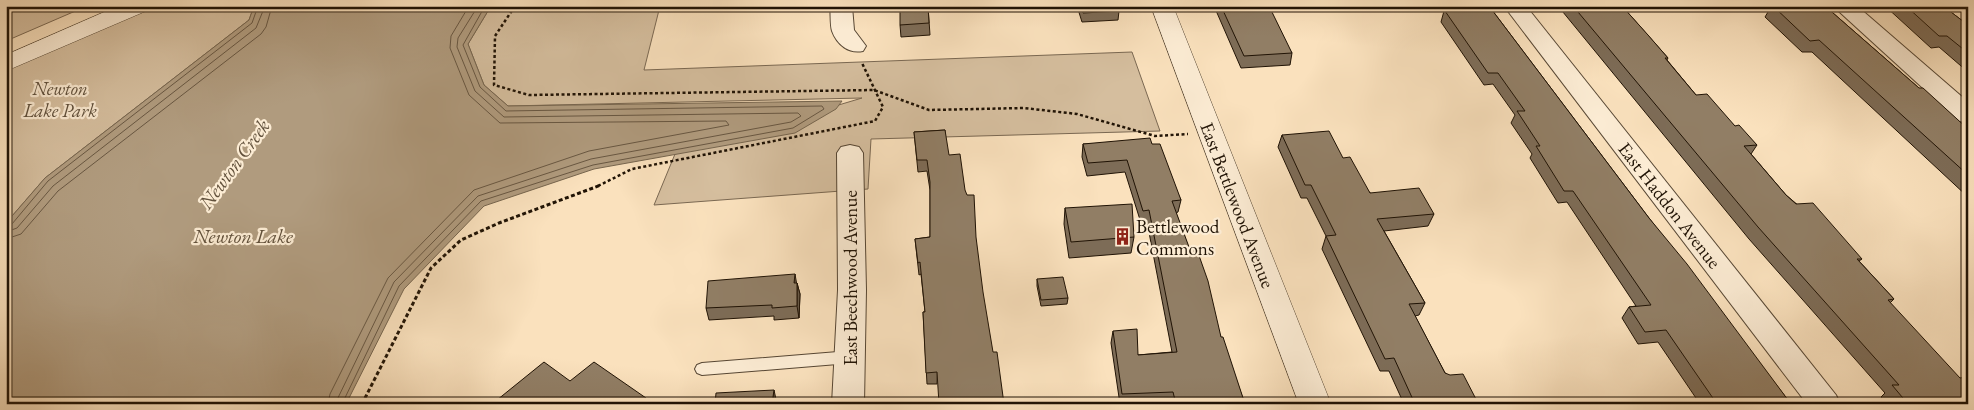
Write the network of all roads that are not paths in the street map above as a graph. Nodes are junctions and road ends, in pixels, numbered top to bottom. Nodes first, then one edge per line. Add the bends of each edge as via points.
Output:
1 (138, 6) edge
2 (841, 6) edge
3 (1162, 6) edge
4 (1515, 6) edge
5 (1844, 6) edge
6 (855, 46) road end
7 (6, 64) edge
8 (1968, 114) edge
9 (850, 153) dead end
10 (850, 357) junction
11 (702, 369) dead end
12 (848, 404) edge
13 (1315, 404) edge
14 (1825, 404) edge

1 - 7 street
2 - 6 street via 843,31
3 - 13 street, East Bettlewood Avenue
4 - 14 street, East Haddon Avenue
5 - 8 street
9 - 10 street, East Beechwood Avenue
10 - 11 lane
10 - 12 street, East Beechwood Avenue

